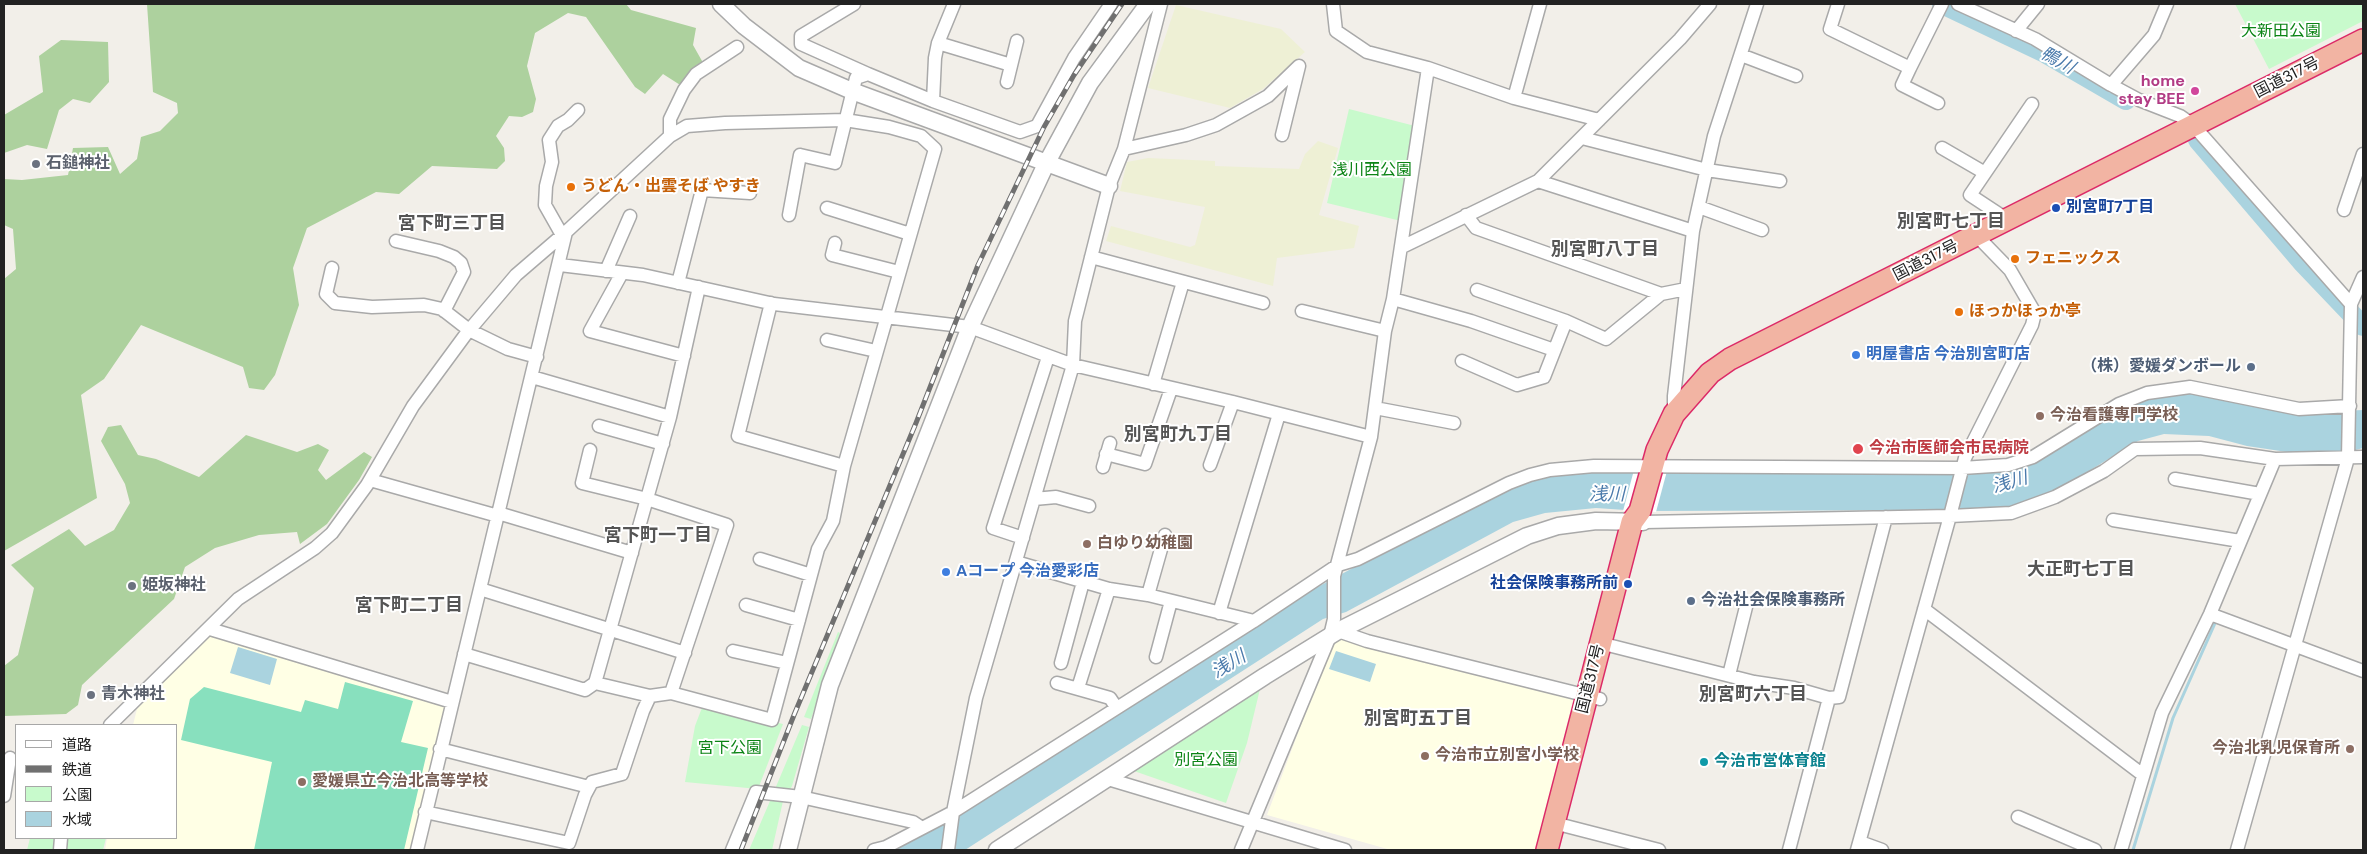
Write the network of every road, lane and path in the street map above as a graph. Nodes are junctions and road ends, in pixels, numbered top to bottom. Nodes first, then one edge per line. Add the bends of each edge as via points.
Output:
1 (721, 4) edge
2 (854, 4) edge
3 (1111, 4) edge
4 (1148, 4) edge
5 (1161, 4) edge
6 (1333, 4) edge
7 (1540, 4) edge
8 (1710, 4) edge
9 (1757, 4) edge
10 (1838, 4) edge
11 (1942, 4) edge
12 (1958, 4) edge
13 (2038, 4) edge
14 (2167, 4) edge
15 (950, 5) edge
16 (1981, 9) edge
17 (2016, 31) junction
18 (2363, 40) edge
19 (1017, 41) dead end
20 (938, 43) junction
21 (737, 48) dead end
22 (1741, 56) junction
23 (1011, 65) junction
24 (1428, 68) junction
25 (1910, 68) junction
26 (868, 74) junction
27 (1796, 76) dead end
28 (1007, 82) dead end
29 (2111, 85) junction
30 (852, 91) junction
31 (1514, 98) junction
32 (933, 101) junction
33 (1938, 103) dead end
34 (2032, 104) dead end
35 (578, 110) dead end
36 (845, 120) junction
37 (1599, 120) junction
38 (2193, 126) junction
39 (1282, 135) dead end
40 (670, 136) junction
41 (1582, 138) junction
42 (1942, 148) dead end
43 (1124, 149) junction
44 (2363, 154) edge
45 (1046, 164) junction
46 (1707, 170) junction
47 (1985, 173) junction
48 (1538, 181) junction
49 (1780, 181) dead end
50 (1109, 186) junction
51 (750, 193) dead end
52 (1699, 206) junction
53 (827, 208) dead end
54 (2344, 210) dead end
55 (789, 215) dead end
56 (1466, 215) junction
57 (630, 216) dead end
58 (2008, 220) junction
59 (1762, 230) dead end
60 (1693, 231) junction
61 (564, 234) junction
62 (910, 234) junction
63 (1977, 236) junction
64 (396, 241) dead end
65 (835, 243) dead end
66 (1402, 247) junction
67 (1091, 257) junction
68 (560, 265) junction
69 (332, 268) dead end
70 (606, 271) junction
71 (622, 272) junction
72 (899, 272) junction
73 (2363, 277) edge
74 (1183, 282) junction
75 (678, 283) junction
76 (699, 287) junction
77 (1686, 289) junction
78 (1477, 290) dead end
79 (1661, 294) junction
80 (1393, 299) junction
81 (771, 303) junction
82 (1262, 303) dead end
83 (2351, 304) junction
84 (444, 311) junction
85 (1302, 311) dead end
86 (886, 317) junction
87 (1566, 322) junction
88 (970, 328) junction
89 (469, 330) junction
90 (1385, 331) junction
91 (827, 340) dead end
92 (1554, 350) junction
93 (876, 351) junction
94 (684, 356) junction
95 (537, 357) junction
96 (1048, 357) junction
97 (1462, 361) dead end
98 (1073, 365) junction
99 (532, 377) junction
100 (1153, 384) junction
101 (1171, 389) junction
102 (1233, 402) junction
103 (1375, 408) junction
104 (2350, 409) junction
105 (1279, 414) junction
106 (1674, 414) junction
107 (670, 417) junction
108 (1454, 423) dead end
109 (599, 426) dead end
110 (1371, 438) junction
111 (663, 444) junction
112 (590, 450) dead end
113 (2348, 455) junction
114 (2363, 457) edge
115 (2275, 459) junction
116 (1210, 465) dead end
117 (844, 466) junction
118 (1103, 467) dead end
119 (1651, 469) junction
120 (1961, 470) junction
121 (2175, 479) dead end
122 (370, 480) junction
123 (2260, 494) junction
124 (647, 498) junction
125 (1034, 499) junction
126 (1089, 506) dead end
127 (1950, 513) junction
128 (498, 515) junction
129 (1886, 517) junction
130 (1639, 518) junction
131 (2113, 520) dead end
132 (1165, 535) dead end
133 (1023, 538) junction
134 (2240, 541) junction
135 (632, 553) junction
136 (760, 559) dead end
137 (1016, 562) junction
138 (1336, 570) junction
139 (811, 575) junction
140 (1083, 582) junction
141 (480, 589) junction
142 (1109, 589) junction
143 (1148, 595) junction
144 (1171, 601) junction
145 (1747, 603) dead end
146 (746, 605) dead end
147 (1924, 609) junction
148 (1219, 613) junction
149 (2210, 614) junction
150 (799, 620) junction
151 (1254, 621) junction
152 (610, 628) junction
153 (210, 629) junction
154 (1334, 629) junction
155 (1606, 644) junction
156 (2296, 645) junction
157 (733, 651) dead end
158 (684, 653) junction
159 (464, 654) junction
160 (1156, 657) dead end
161 (787, 663) junction
162 (1060, 663) dead end
163 (2363, 671) edge
164 (1729, 675) junction
165 (595, 683) junction
166 (1057, 683) dead end
167 (1078, 688) junction
168 (671, 693) junction
169 (650, 696) junction
170 (1593, 698) junction
171 (1829, 698) junction
172 (452, 702) junction
173 (1116, 707) junction
174 (111, 724) edge
175 (440, 748) junction
176 (10, 758) edge
177 (2143, 775) junction
178 (1108, 779) junction
179 (589, 787) junction
180 (4, 796) edge
181 (801, 797) junction
182 (425, 812) junction
183 (952, 815) junction
184 (2018, 817) dead end
185 (1252, 822) junction
186 (1561, 825) junction
187 (922, 828) junction
188 (1859, 846) edge
189 (417, 850) edge
190 (732, 850) edge
191 (788, 850) edge
192 (874, 850) edge
193 (948, 850) edge
194 (997, 850) edge
195 (1241, 850) edge
196 (1345, 850) edge
197 (1548, 850) edge
198 (1562, 850) edge
199 (1659, 850) edge
200 (1789, 850) edge
201 (1882, 850) edge
202 (2095, 850) edge
203 (2121, 850) edge
204 (2237, 850) edge

1 - 30 street via 799,68
2 - 26 street via 801,36 801,44
3 - 32 street via 1074,58 1037,126 1020,132
4 - 45 street via 1090,83
5 - 43 street
6 - 24 street via 1336,32 1367,52
7 - 31 street
8 - 37 street via 1680,39
9 - 22 street
10 - 25 street via 1830,29
11 - 25 street
12 - 16 street
13 - 17 street
14 - 29 street via 2154,35
15 - 20 street
16 - 17 street
17 - 29 street
18 - 38 highway, 国道317号
19 - 23 street
20 - 23 street
20 - 32 street
21 - 40 street via 696,74 670,119
22 - 27 street
22 - 46 street via 1714,136
23 - 28 street
24 - 31 street
24 - 66 street
25 - 33 street via 1902,85
26 - 30 street via 856,78
26 - 32 street
29 - 38 street via 2180,116
30 - 36 street
30 - 45 street
31 - 37 street
34 - 47 street
35 - 61 street via 558,126 550,140 552,162 545,205
36 - 40 street via 687,126
36 - 55 street via 835,162 800,155
36 - 62 street via 921,136 935,149
37 - 41 street
38 - 58 highway, 国道317号
38 - 83 street
39 - 43 street via 1299,66 1268,96 1216,125
40 - 61 street
41 - 46 street
41 - 48 street
42 - 47 street
43 - 50 street
44 - 54 street
45 - 50 street
45 - 88 street
46 - 49 street
46 - 52 street
47 - 58 street via 1970,195
48 - 56 street
48 - 60 street
50 - 67 street
51 - 75 street via 702,190
52 - 59 street
52 - 60 street
53 - 62 street
56 - 66 street
56 - 79 street via 1476,228
57 - 70 street
58 - 63 highway, 国道317号
60 - 77 street
61 - 68 street
61 - 89 street via 516,274
62 - 72 street
63 - 106 highway, 国道317号 via 1730,359 1710,373
63 - 120 street via 2010,270 2035,313
64 - 84 street via 454,256 461,264 464,272
65 - 72 street via 832,255
66 - 80 street
67 - 74 street
67 - 98 street via 1075,321
68 - 70 street
68 - 95 street
69 - 84 street via 326,294 335,303 372,307 424,305
70 - 71 street
71 - 75 street
71 - 94 street via 590,331
72 - 86 street
73 - 83 street
74 - 82 street
74 - 100 street
75 - 76 street
76 - 81 street
76 - 94 street
77 - 79 street
77 - 106 street
78 - 87 street
79 - 87 street via 1606,339
80 - 90 street
80 - 92 street via 1471,321
81 - 86 street
81 - 117 street via 738,436
83 - 104 street
84 - 89 street
85 - 90 street
86 - 88 street
86 - 93 street
87 - 92 street
88 - 96 street
88 - 181 street via 830,685
89 - 95 street via 508,349
89 - 122 street via 413,406
90 - 103 street
91 - 93 street
92 - 97 street via 1544,377 1517,385
93 - 117 street
94 - 107 street
95 - 99 street
96 - 98 street
96 - 133 street via 993,528
98 - 100 street
98 - 125 street
99 - 107 street
99 - 128 street
100 - 101 street
101 - 102 street
101 - 118 street via 1145,464 1108,448
102 - 105 street
102 - 116 street
103 - 108 street
103 - 110 street
104 - 113 street
104 - 120 street via 2299,409 2190,387 2171,389 2147,393 2119,404 2033,457 2008,465
105 - 110 street
105 - 148 street
106 - 119 highway, 国道317号
107 - 111 street
109 - 111 street
110 - 138 street
111 - 124 street
112 - 124 street via 582,483
113 - 114 street
113 - 115 street
113 - 156 street
115 - 123 street
115 - 127 street via 2200,448 2135,449 2104,471 2055,497 2011,513
117 - 139 street via 833,521 818,549
119 - 120 street
119 - 130 highway, 国道317号
119 - 138 street via 1594,466 1530,475
120 - 127 street
121 - 123 street
122 - 128 street
122 - 153 street via 332,533 315,548 238,599
123 - 134 street
124 - 135 street
124 - 158 street via 727,525
125 - 126 street via 1056,497
125 - 133 street
127 - 129 street
127 - 147 street
128 - 135 street
128 - 141 street
129 - 130 street
129 - 171 street via 1839,697
130 - 154 street via 1558,526 1527,536
130 - 155 highway, 国道317号
131 - 134 street
132 - 143 street
133 - 137 street
134 - 149 street
135 - 152 street
136 - 139 street
137 - 140 street
137 - 183 street via 976,698
138 - 151 street
138 - 154 street
139 - 150 street
140 - 142 street
140 - 162 street
141 - 152 street
141 - 159 street
142 - 143 street
142 - 167 street
143 - 144 street
144 - 148 street
144 - 160 street
145 - 164 street
146 - 150 street
147 - 177 street
147 - 188 street
148 - 151 street
149 - 156 street
149 - 177 street via 2162,713
150 - 161 street
151 - 173 street
152 - 158 street
152 - 165 street
153 - 172 street
153 - 174 street
154 - 170 street via 1367,641
154 - 178 street
154 - 185 street
155 - 164 street
155 - 170 highway, 国道317号
156 - 163 street
156 - 204 street
157 - 161 street
158 - 168 street
159 - 165 street via 585,690
159 - 172 street
161 - 168 street via 772,720
164 - 171 street
165 - 169 street
166 - 167 street
167 - 173 street via 1110,698
168 - 169 street
169 - 179 street via 622,774 592,782
170 - 186 highway, 国道317号
171 - 200 street
172 - 175 street
173 - 183 street
175 - 179 street
175 - 182 street
176 - 180 street
177 - 203 street
178 - 185 street
178 - 194 street
179 - 182 street via 569,843
181 - 187 street via 913,822
181 - 190 street via 756,792
181 - 191 street
182 - 189 street
183 - 187 street
183 - 193 street
184 - 202 street
185 - 195 street
185 - 196 street
186 - 197 highway, 国道317号
186 - 198 highway, 国道317号
186 - 199 street
187 - 192 street
188 - 201 street

